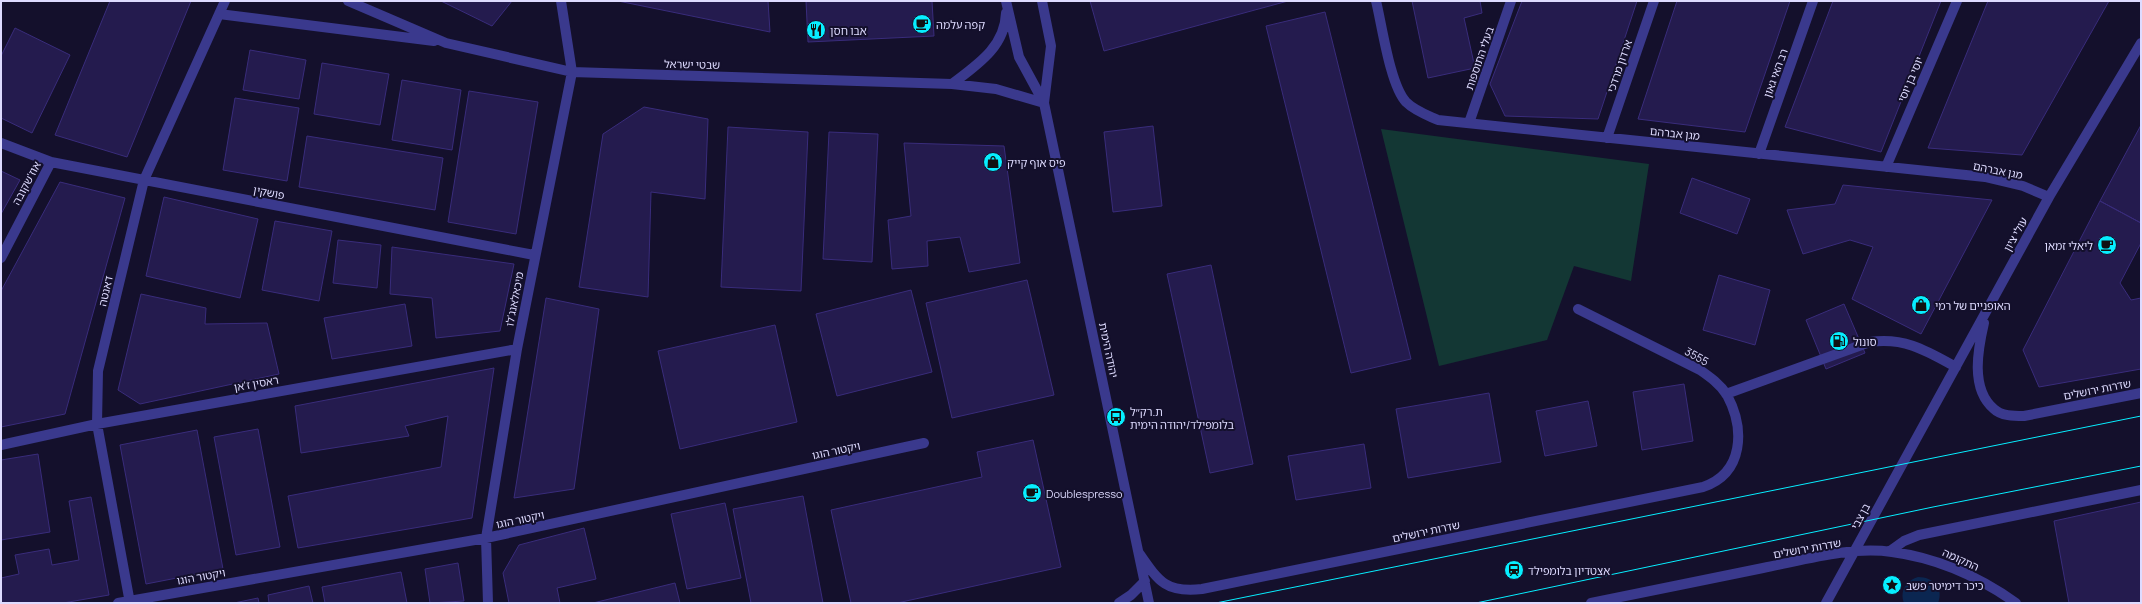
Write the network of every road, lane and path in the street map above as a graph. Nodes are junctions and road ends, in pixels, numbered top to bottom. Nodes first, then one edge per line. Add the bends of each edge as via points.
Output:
1 (225, 1) edge
2 (348, 1) edge
3 (561, 1) edge
4 (1006, 1) edge
5 (1042, 1) edge
6 (1376, 1) edge
7 (1511, 1) edge
8 (1654, 1) edge
9 (1813, 1) edge
10 (1957, 1) edge
11 (219, 14) junction
12 (446, 43) junction
13 (2141, 43) edge
14 (572, 72) junction
15 (952, 84) junction
16 (1044, 103) junction
17 (1470, 123) junction
18 (1607, 138) junction
19 (1, 143) edge
20 (1759, 154) junction
21 (51, 162) junction
22 (1886, 166) junction
23 (144, 180) junction
24 (2049, 197) junction
25 (534, 255) junction
26 (1, 258) edge
27 (1578, 309) dead end
28 (1987, 311) junction
29 (517, 349) junction
30 (1956, 368) junction
31 (2141, 393) edge
32 (1726, 394) junction
33 (97, 424) junction
34 (1916, 440) joint
35 (924, 443) dead end
36 (1, 445) edge
37 (1728, 472) joint
38 (2141, 490) edge
39 (486, 538) junction
40 (1855, 551) junction
41 (1890, 552) junction
42 (1139, 553) junction
43 (1145, 581) junction
44 (130, 602) edge
45 (118, 603) edge
46 (488, 603) edge
47 (1119, 603) edge
48 (1150, 603) edge
49 (1591, 603) edge
50 (1826, 603) edge
51 (2016, 603) edge

1 - 11 street, דאנטה
2 - 12 street, שבטי ישראל
3 - 14 street, מיכאלאנג'לו
4 - 15 street via 1004,30 998,42 982,62
4 - 16 street, יהודה הימית via 1019,57
5 - 16 street, יהודה הימית via 1051,46
6 - 17 street, מגן אברהם via 1396,84 1406,101 1418,112 1438,120
7 - 17 street, בעלי התוספות
8 - 18 street, ארדון מרדכי
9 - 20 street, רב האי גאון
10 - 22 street, יוסי בן יוסי
11 - 12 street
11 - 23 street, דאנטה
12 - 14 street, שבטי ישראל
13 - 24 street, עולי ציון
14 - 15 street, שבטי ישראל
14 - 25 street, מיכאלאנג'לו
15 - 16 street, שבטי ישראל via 996,88
16 - 42 street, יהודה הימית
17 - 18 street, מגן אברהם
18 - 20 street, מגן אברהם
19 - 21 street, פושקין
20 - 22 street, מגן אברהם
21 - 23 street, פושקין
21 - 26 street, אוז'שקובה
22 - 24 street, מגן אברהם via 1985,178 2023,186
23 - 25 street, פושקין
23 - 33 street, דאנטה via 98,371
24 - 28 street, עולי ציון
25 - 29 street, מיכאלאנג'לו
27 - 32 street, 3555 via 1700,370 1715,380
28 - 30 street, עולי ציון
28 - 31 street, שדרות ירושלים via 1979,346 1978,369 1981,389 1994,410 2024,416
29 - 33 street, ראסין ז'אן
29 - 39 street, מיכאלאנג'לו
30 - 32 street via 1929,352 1902,341 1886,340 1870,342
30 - 34 street, עולי ציון
32 - 37 street, 3555 via 1733,410 1738,440 1737,454
33 - 36 street, ראסין ז'אן
33 - 44 street, דאנטה
34 - 40 street, בן צבי
35 - 39 street, ויקטור הוגו
37 - 42 street, שדרות ירושלים via 1712,484 1703,487 1202,589 1178,591 1168,586 1153,573
38 - 41 street via 1918,535 1904,541
39 - 44 street, ויקטור הוגו
39 - 46 street, מיכאלאנג'לו
40 - 41 street, שדרות ירושלים
40 - 49 street, שדרות ירושלים
40 - 50 street, בן צבי
41 - 51 street, התקומה via 1949,565 1986,583
42 - 43 street, יהודה הימית
43 - 47 street
43 - 48 street, יהודה הימית
44 - 45 street, ויקטור הוגו

